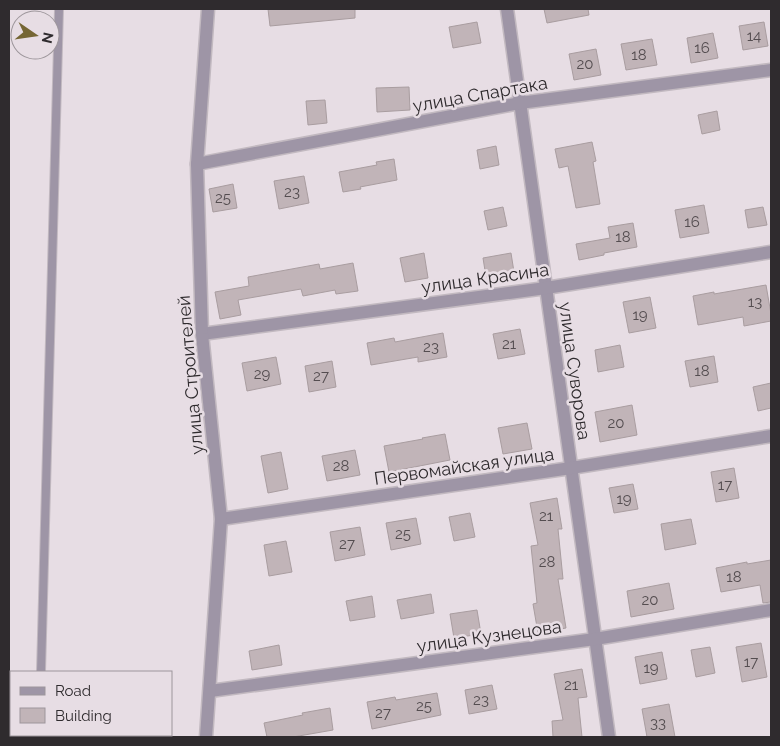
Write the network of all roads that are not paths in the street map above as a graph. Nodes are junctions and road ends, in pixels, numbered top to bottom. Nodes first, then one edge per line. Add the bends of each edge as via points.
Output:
1 (58, 9) edge
2 (208, 9) edge
3 (506, 9) edge
4 (771, 70) edge
5 (520, 103) junction
6 (196, 164) junction
7 (771, 252) edge
8 (546, 288) junction
9 (202, 334) junction
10 (771, 436) edge
11 (571, 468) junction
12 (221, 518) junction
13 (771, 610) edge
14 (595, 640) junction
15 (41, 671) edge
16 (210, 691) junction
17 (206, 737) edge
18 (609, 737) edge

1 - 15 lane
2 - 6 street, улица Строителей
3 - 5 street, улица Суворова
4 - 5 street, улица Спартака
5 - 6 street, улица Спартака
5 - 8 street, улица Суворова
6 - 9 street, улица Строителей
7 - 8 street, улица Красина
8 - 9 street, улица Красина
8 - 11 street, улица Суворова
9 - 12 street, улица Строителей
10 - 11 street, Первомайская улица
11 - 12 street, Первомайская улица
11 - 14 street, улица Суворова
12 - 16 street, улица Строителей
13 - 14 street, улица Кузнецова
14 - 16 street, улица Кузнецова
14 - 18 street, улица Суворова
16 - 17 street, улица Строителей

